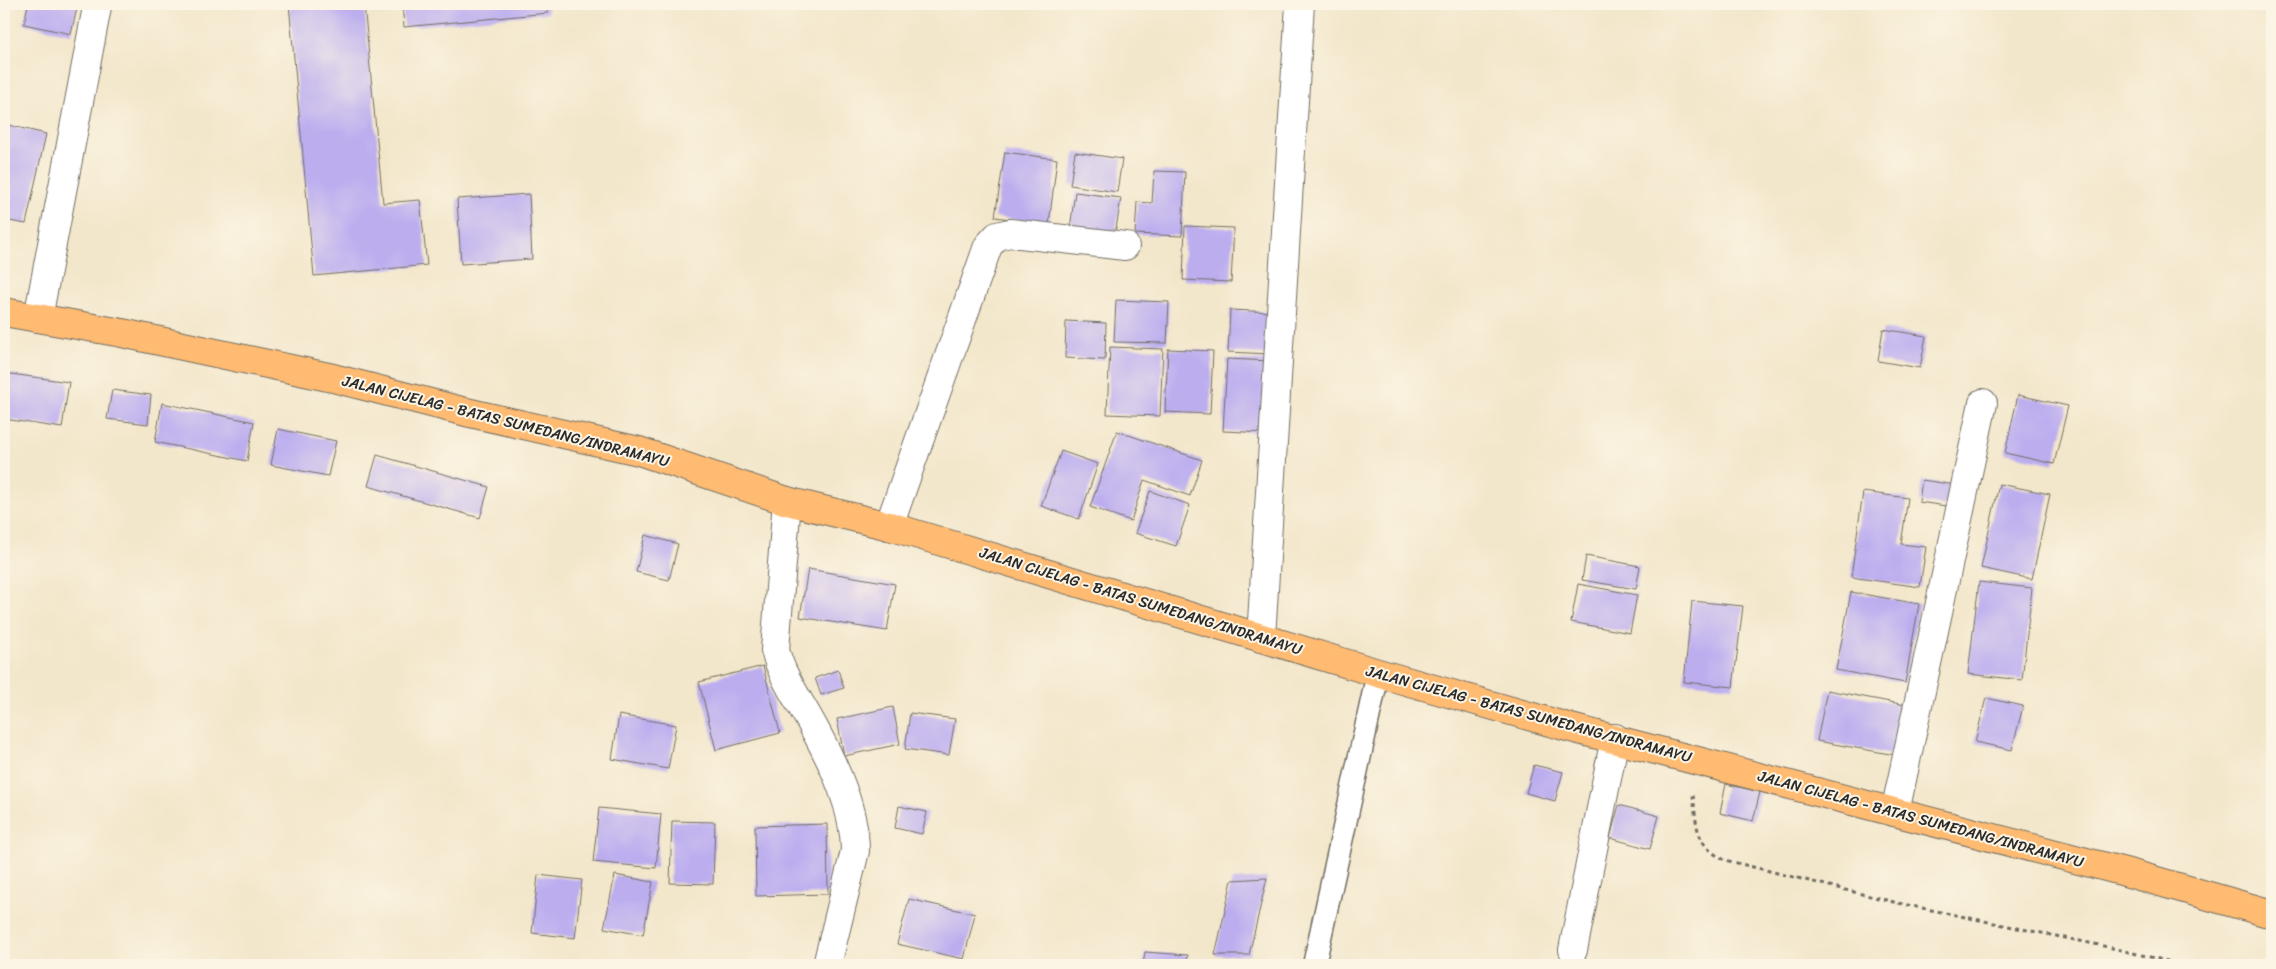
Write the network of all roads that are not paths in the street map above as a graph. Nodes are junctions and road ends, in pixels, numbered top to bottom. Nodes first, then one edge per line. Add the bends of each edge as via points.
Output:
1 (1300, 4) edge
2 (97, 7) dead end
3 (1125, 246) dead end
4 (4, 312) edge
5 (38, 318) junction
6 (1984, 403) dead end
7 (787, 501) junction
8 (889, 526) junction
9 (1261, 638) junction
10 (1378, 673) junction
11 (1615, 738) junction
12 (1895, 812) junction
13 (2272, 914) edge
14 (1573, 950) dead end
15 (827, 965) edge
16 (1314, 965) edge

1 - 9 street
2 - 5 street
3 - 8 street via 1010,233 997,236 988,246
4 - 5 main road, JALAN CIJELAG - BATAS SUMEDANG/INDRAMAYU
5 - 7 main road, JALAN CIJELAG - BATAS SUMEDANG/INDRAMAYU via 333,378 639,451
6 - 12 street
7 - 8 main road, JALAN CIJELAG - BATAS SUMEDANG/INDRAMAYU
7 - 15 street via 775,650 781,670 814,728 837,779 855,833 855,851
8 - 9 main road, JALAN CIJELAG - BATAS SUMEDANG/INDRAMAYU
9 - 10 main road, JALAN CIJELAG - BATAS SUMEDANG/INDRAMAYU
10 - 11 main road, JALAN CIJELAG - BATAS SUMEDANG/INDRAMAYU
10 - 16 lane
11 - 12 main road, JALAN CIJELAG - BATAS SUMEDANG/INDRAMAYU
11 - 14 street
12 - 13 main road, JALAN CIJELAG - BATAS SUMEDANG/INDRAMAYU

